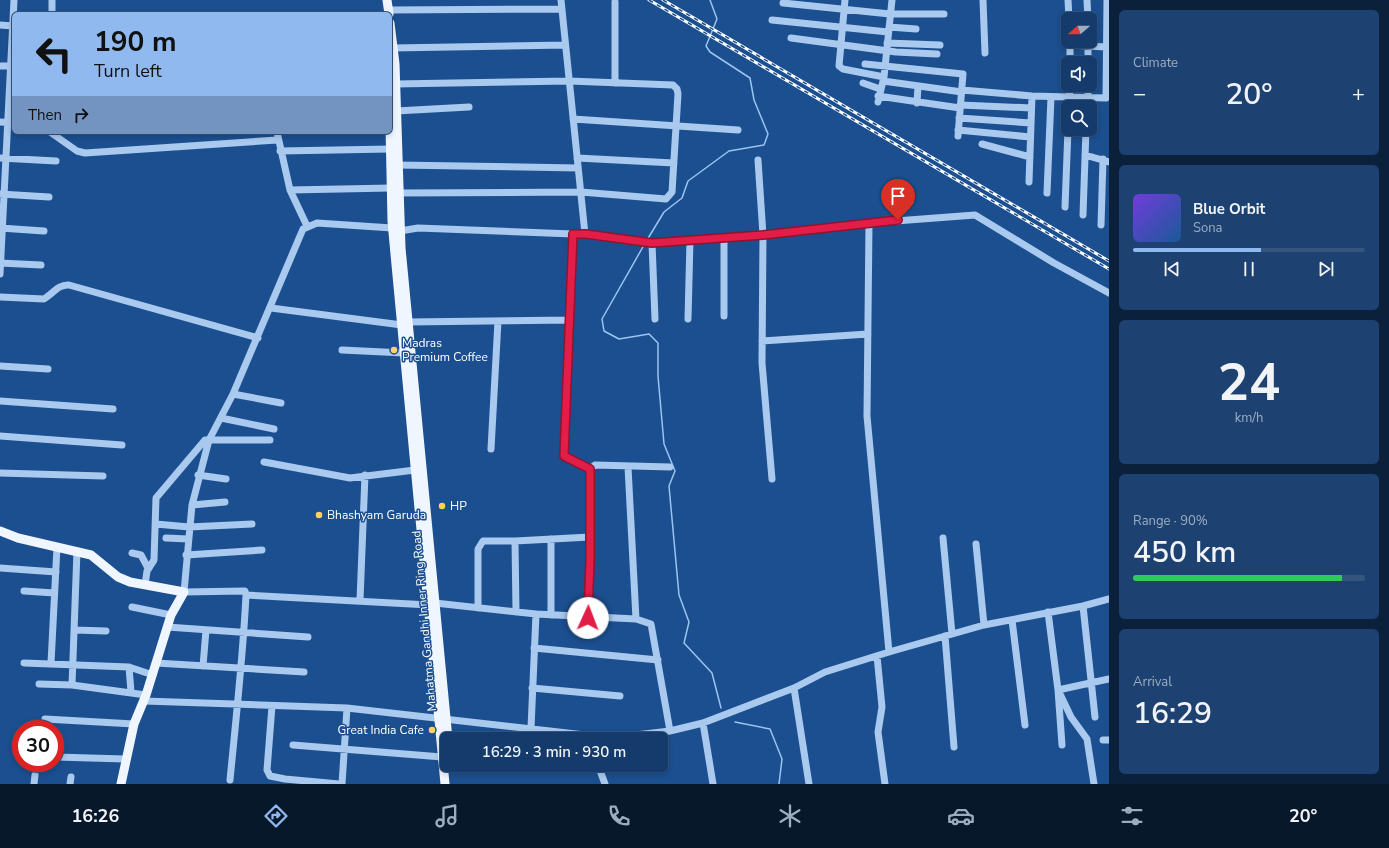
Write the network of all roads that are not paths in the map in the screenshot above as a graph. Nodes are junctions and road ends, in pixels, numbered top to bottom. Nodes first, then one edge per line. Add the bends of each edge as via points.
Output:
1 (14, 0) edge
2 (52, 0) edge
3 (381, 0) edge
4 (387, 0) edge
5 (560, 0) edge
6 (845, 0) edge
7 (892, 0) edge
8 (983, 0) edge
9 (1068, 0) edge
10 (1088, 0) edge
11 (1106, 0) edge
12 (615, 2) dead end
13 (783, 3) dead end
14 (844, 8) junction
15 (562, 9) junction
16 (14, 12) edge
17 (52, 12) edge
18 (387, 12) edge
19 (387, 12) edge
20 (1069, 12) edge
21 (1088, 12) edge
22 (392, 13) edge
23 (890, 14) junction
24 (944, 14) dead end
25 (772, 20) dead end
26 (0, 25) edge
27 (12, 26) edge
28 (842, 26) junction
29 (889, 29) junction
30 (916, 29) dead end
31 (791, 38) dead end
32 (392, 40) edge
33 (840, 43) junction
34 (565, 45) junction
35 (940, 45) dead end
36 (887, 46) junction
37 (1097, 46) edge
38 (1106, 47) junction
39 (393, 48) junction
40 (985, 53) dead end
41 (937, 54) dead end
42 (865, 64) dead end
43 (0, 66) edge
44 (12, 66) edge
45 (885, 66) junction
46 (884, 79) junction
47 (569, 81) junction
48 (615, 83) junction
49 (863, 83) dead end
50 (396, 84) junction
51 (918, 86) junction
52 (880, 89) junction
53 (962, 91) junction
54 (1070, 92) edge
55 (1088, 92) edge
56 (12, 94) edge
57 (1032, 96) junction
58 (1051, 96) junction
59 (1070, 97) junction
60 (1088, 98) junction
61 (1070, 100) edge
62 (918, 103) junction
63 (960, 106) junction
64 (469, 107) dead end
65 (1031, 108) junction
66 (396, 111) junction
67 (959, 118) junction
68 (573, 119) junction
69 (0, 122) edge
70 (11, 123) edge
71 (1031, 123) junction
72 (676, 126) junction
73 (738, 130) dead end
74 (53, 134) edge
75 (277, 134) edge
76 (390, 134) edge
77 (1068, 136) edge
78 (1086, 136) edge
79 (1030, 137) junction
80 (277, 140) junction
81 (982, 144) dead end
82 (390, 149) junction
83 (280, 152) junction
84 (1085, 155) junction
85 (1030, 157) junction
86 (577, 158) junction
87 (3, 159) edge
88 (758, 160) dead end
89 (56, 161) dead end
90 (1106, 161) edge
91 (674, 163) junction
92 (398, 165) junction
93 (578, 168) junction
94 (1029, 182) dead end
95 (290, 190) junction
96 (394, 191) junction
97 (581, 192) junction
98 (1047, 193) dead end
99 (2, 194) edge
100 (49, 196) dead end
101 (1065, 207) dead end
102 (1083, 214) dead end
103 (869, 223) junction
104 (1101, 225) dead end
105 (306, 226) junction
106 (1, 228) edge
107 (396, 230) junction
108 (44, 231) dead end
109 (573, 234) junction
110 (586, 234) junction
111 (763, 235) junction
112 (724, 237) junction
113 (690, 240) junction
114 (647, 243) junction
115 (0, 263) edge
116 (41, 265) dead end
117 (0, 274) edge
118 (1109, 293) edge
119 (0, 297) edge
120 (271, 308) junction
121 (724, 316) dead end
122 (655, 319) dead end
123 (688, 319) dead end
124 (570, 320) junction
125 (498, 321) junction
126 (405, 324) junction
127 (868, 334) junction
128 (258, 338) junction
129 (762, 342) junction
130 (342, 350) dead end
131 (404, 353) junction
132 (0, 366) edge
133 (48, 369) dead end
134 (233, 394) junction
135 (0, 401) edge
136 (281, 403) dead end
137 (113, 409) dead end
138 (221, 418) junction
139 (274, 428) dead end
140 (0, 436) edge
141 (209, 440) junction
142 (270, 440) dead end
143 (122, 445) dead end
144 (491, 449) dead end
145 (264, 462) dead end
146 (628, 467) junction
147 (670, 467) dead end
148 (590, 469) junction
149 (415, 470) junction
150 (0, 473) edge
151 (198, 475) junction
152 (365, 475) junction
153 (103, 476) dead end
154 (226, 479) dead end
155 (772, 479) dead end
156 (225, 502) dead end
157 (192, 505) junction
158 (156, 524) junction
159 (252, 524) dead end
160 (189, 527) junction
161 (0, 531) edge
162 (590, 537) junction
163 (166, 538) dead end
164 (943, 538) dead end
165 (188, 539) junction
166 (551, 539) junction
167 (515, 541) junction
168 (976, 544) dead end
169 (57, 547) junction
170 (262, 550) dead end
171 (77, 551) junction
172 (132, 553) dead end
173 (186, 555) junction
174 (0, 568) edge
175 (148, 568) junction
176 (56, 572) junction
177 (145, 585) junction
178 (24, 591) dead end
179 (184, 592) junction
180 (54, 593) junction
181 (246, 596) junction
182 (1109, 598) edge
183 (360, 600) junction
184 (432, 604) junction
185 (1083, 606) junction
186 (132, 607) dead end
187 (478, 608) junction
188 (516, 612) junction
189 (1048, 612) junction
190 (536, 614) junction
191 (171, 615) junction
192 (551, 615) junction
193 (588, 618) junction
194 (636, 619) junction
195 (1012, 620) junction
196 (984, 626) junction
197 (167, 628) junction
198 (74, 630) junction
199 (206, 630) junction
200 (106, 631) dead end
201 (244, 633) junction
202 (952, 634) junction
203 (944, 636) junction
204 (308, 637) dead end
205 (534, 648) junction
206 (889, 652) junction
207 (877, 656) junction
208 (658, 660) junction
209 (24, 663) dead end
210 (51, 663) junction
211 (156, 663) junction
212 (72, 664) junction
213 (203, 666) junction
214 (129, 667) junction
215 (242, 669) junction
216 (304, 672) dead end
217 (152, 675) junction
218 (1109, 679) edge
219 (1093, 682) junction
220 (39, 684) dead end
221 (72, 685) junction
222 (532, 688) junction
223 (794, 688) junction
224 (1058, 690) junction
225 (131, 692) junction
226 (620, 696) dead end
227 (145, 698) junction
228 (237, 703) junction
229 (272, 706) junction
230 (347, 708) junction
231 (1095, 718) dead end
232 (45, 719) dead end
233 (442, 719) junction
234 (703, 723) junction
235 (134, 724) junction
236 (1025, 725) dead end
237 (531, 728) junction
238 (670, 731) junction
239 (442, 732) edge
240 (446, 732) edge
241 (555, 732) edge
242 (661, 732) edge
243 (293, 745) dead end
244 (1062, 745) dead end
245 (954, 747) dead end
246 (345, 749) junction
247 (64, 757) edge
248 (440, 757) edge
249 (125, 759) junction
250 (444, 772) edge
251 (449, 772) edge
252 (601, 772) edge
253 (35, 775) dead end
254 (230, 780) dead end
255 (34, 784) edge
256 (121, 784) edge
257 (339, 784) edge
258 (342, 784) edge
259 (445, 784) edge
260 (450, 784) edge
261 (605, 784) edge
262 (713, 784) edge
263 (809, 784) edge
264 (885, 784) edge
265 (1094, 784) edge

1 - 16 street
2 - 17 street
3 - 18 main road
4 - 19 main road
5 - 15 street
6 - 14 street
7 - 23 street
8 - 40 street
9 - 20 street
10 - 21 street
11 - 38 street
12 - 48 street
13 - 14 street
14 - 23 street
14 - 28 street
15 - 22 street
15 - 34 street
23 - 24 street
23 - 29 street
25 - 28 street
26 - 27 street
28 - 29 street
28 - 33 street
29 - 30 street
29 - 36 street
31 - 33 street
32 - 39 main road, Mahatma Gandhi Inner Ring Road
33 - 36 street
33 - 46 street via 841,68
34 - 39 street
34 - 47 street
35 - 36 street
36 - 41 street
36 - 45 street
37 - 38 street
38 - 60 street via 1106,98
39 - 50 main road, Mahatma Gandhi Inner Ring Road
42 - 45 street
43 - 44 street
45 - 46 street
45 - 53 street via 961,73
46 - 51 street
46 - 52 street
47 - 48 street
47 - 50 street
47 - 68 street
48 - 72 street via 677,88
49 - 52 street
50 - 66 main road, Mahatma Gandhi Inner Ring Road
51 - 53 street
51 - 62 street
52 - 62 street via 878,99
53 - 57 street
53 - 63 street
54 - 59 street
55 - 60 street
56 - 70 street
57 - 58 street
57 - 65 street
58 - 59 street
58 - 98 street
59 - 60 street
59 - 61 street
62 - 63 street
63 - 65 street
63 - 67 street
64 - 66 street
65 - 71 street
66 - 92 main road, Mahatma Gandhi Inner Ring Road
67 - 71 street
67 - 79 street via 958,133
68 - 72 street
68 - 86 street
69 - 70 street
70 - 87 street
71 - 79 street
72 - 73 street
72 - 91 street
74 - 80 street via 77,151 85,153
75 - 80 street
76 - 82 main road, Mahatma Gandhi Inner Ring Road
77 - 101 street
78 - 84 street
79 - 85 street
80 - 83 street
81 - 85 street
82 - 83 street
82 - 96 main road, Mahatma Gandhi Inner Ring Road
83 - 95 street
84 - 90 street
84 - 102 street
85 - 94 street
86 - 91 street
86 - 93 street
87 - 89 street
87 - 99 street
88 - 111 street
90 - 104 street
91 - 97 street via 672,192 666,199
92 - 93 street
92 - 96 main road, Mahatma Gandhi Inner Ring Road
93 - 97 street
95 - 96 street
95 - 105 street
96 - 97 street
96 - 107 main road, Mahatma Gandhi Inner Ring Road
97 - 110 street
99 - 100 street
99 - 106 street
103 - 111 street
103 - 118 street via 975,215
103 - 127 street
105 - 107 street via 317,224
105 - 120 street via 300,233
106 - 108 street
106 - 115 street
107 - 109 street via 418,228
107 - 126 main road, Mahatma Gandhi Inner Ring Road
109 - 110 street
109 - 124 street
110 - 114 street
111 - 112 street
111 - 129 street
112 - 113 street
112 - 121 street
113 - 114 street
113 - 123 street
114 - 122 street
115 - 116 street
115 - 117 street
119 - 128 street via 44,299 59,287 69,285
120 - 126 street
120 - 128 street
124 - 125 street
124 - 148 street via 564,456
125 - 126 street
125 - 144 street
126 - 131 main road, Mahatma Gandhi Inner Ring Road
126 - 184 main road, Mahatma Gandhi Inner Ring Road
127 - 129 street
127 - 206 street via 867,416
128 - 134 street
129 - 155 street
130 - 131 street
131 - 149 main road, Mahatma Gandhi Inner Ring Road
132 - 133 street
134 - 136 street
134 - 138 street
135 - 137 street
138 - 139 street
138 - 141 street
140 - 143 street
141 - 142 street
141 - 151 street
141 - 158 street via 205,440 158,496 155,502
145 - 152 street via 350,478
146 - 147 street
146 - 148 street via 595,465
146 - 194 street
148 - 162 street
149 - 152 street
149 - 184 main road, Mahatma Gandhi Inner Ring Road
150 - 153 street
151 - 154 street
151 - 157 street
152 - 183 street
156 - 157 street
157 - 160 street
158 - 160 street
158 - 175 street via 154,560
159 - 160 street
160 - 165 street
161 - 169 main road
162 - 166 street
162 - 193 street
163 - 165 street
164 - 202 street
165 - 173 street
166 - 167 street
166 - 192 street
167 - 187 street via 483,541 478,548
167 - 188 street
168 - 196 street
169 - 171 main road
169 - 176 street
170 - 173 street
171 - 177 main road via 91,555 124,580
171 - 198 street
172 - 175 street via 141,555
173 - 179 street
174 - 176 street
175 - 177 street
176 - 180 street
177 - 179 main road
178 - 180 street
179 - 181 street via 245,590
179 - 191 main road
180 - 210 street
181 - 183 street
181 - 201 street
182 - 185 street
183 - 184 street
184 - 187 street
184 - 233 main road, Mahatma Gandhi Inner Ring Road
185 - 189 street
185 - 219 street
186 - 191 street
187 - 188 street
188 - 190 street
189 - 195 street
189 - 224 street
190 - 192 street
190 - 205 street
191 - 197 main road
192 - 193 street
193 - 194 street
194 - 208 street via 646,621 652,626
195 - 196 street
195 - 236 street
196 - 202 street
197 - 199 street
197 - 211 main road
198 - 200 street
198 - 212 street
199 - 201 street
199 - 213 street
201 - 204 street
201 - 215 street
202 - 203 street
203 - 206 street
203 - 245 street
205 - 208 street
205 - 222 street
206 - 207 street
207 - 223 street via 826,672
207 - 264 street via 882,707 878,732
208 - 238 street
209 - 210 street
210 - 212 street
211 - 213 street
211 - 217 main road
212 - 214 street
212 - 221 street
213 - 215 street
214 - 217 street
214 - 225 street
215 - 216 street
215 - 228 street
217 - 227 main road
218 - 219 street
219 - 224 street
219 - 231 street
220 - 221 street
221 - 225 street
222 - 226 street
222 - 237 street
223 - 234 street
223 - 263 street
224 - 244 street
224 - 265 street via 1071,717 1087,739
225 - 227 street
227 - 228 street
227 - 235 main road
228 - 229 street
228 - 254 street
229 - 230 street
229 - 257 street via 267,770 270,776
230 - 233 street
230 - 246 street
232 - 235 street
233 - 237 street
233 - 239 main road, Mahatma Gandhi Inner Ring Road
233 - 240 main road, Mahatma Gandhi Inner Ring Road
234 - 238 street
234 - 262 street
235 - 249 main road
237 - 241 street
238 - 242 street
243 - 246 street
246 - 248 street
246 - 258 street
247 - 249 street
249 - 256 main road
250 - 259 main road, Mahatma Gandhi Inner Ring Road
251 - 260 main road
252 - 261 street
253 - 255 street

